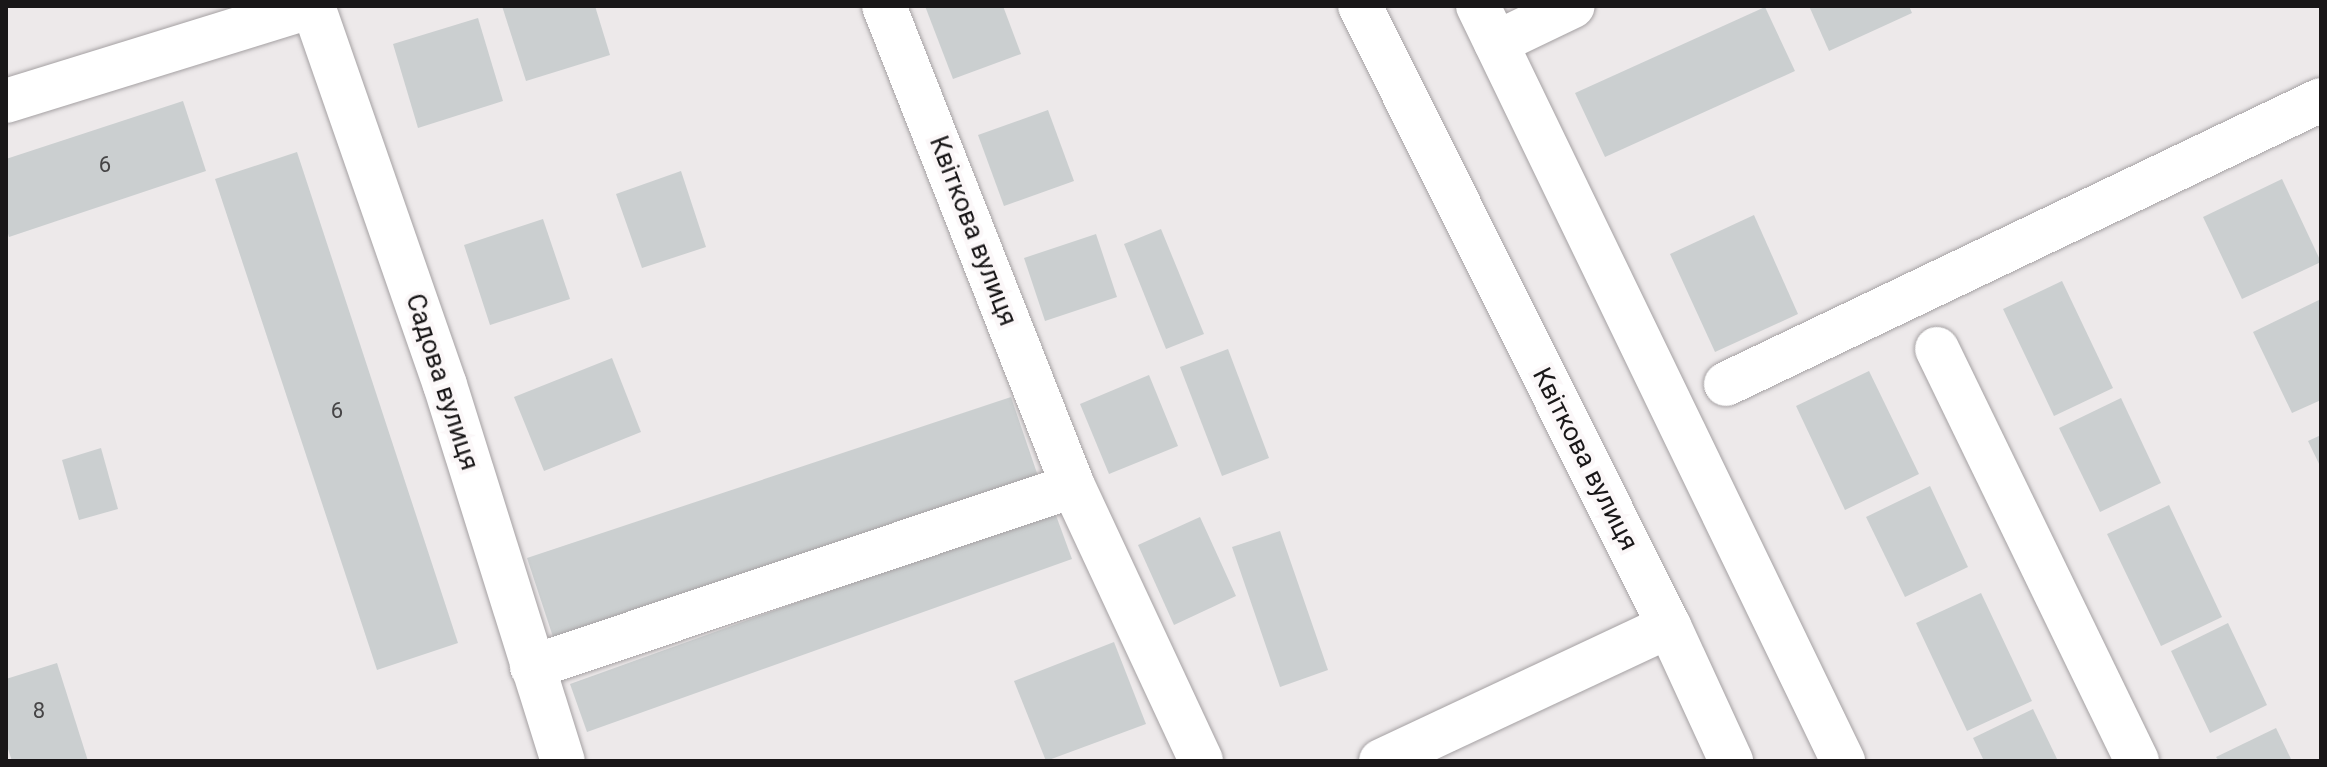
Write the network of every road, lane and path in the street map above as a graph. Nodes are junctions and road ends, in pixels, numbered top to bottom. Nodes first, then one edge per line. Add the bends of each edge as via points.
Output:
1 (313, 6) edge
2 (884, 6) edge
3 (1360, 6) edge
4 (1573, 6) edge
5 (1487, 24) edge
6 (2321, 100) edge
7 (6, 101) edge
8 (1937, 349) dead end
9 (1726, 384) dead end
10 (1073, 486) junction
11 (1669, 626) junction
12 (532, 667) junction
13 (563, 761) edge
14 (1201, 761) edge
15 (1381, 761) edge
16 (1731, 761) edge
17 (1843, 761) edge
18 (2137, 761) edge

1 - 7 street, Садова вулиця
1 - 12 street, Садова вулиця via 445,385
2 - 10 street, Квіткова вулиця
3 - 11 street, Квіткова вулиця
4 - 5 street
5 - 17 street
6 - 9 street
8 - 18 street
10 - 12 street
10 - 14 street, Квіткова вулиця
11 - 15 street
11 - 16 street, Квіткова вулиця
12 - 13 street, Садова вулиця

